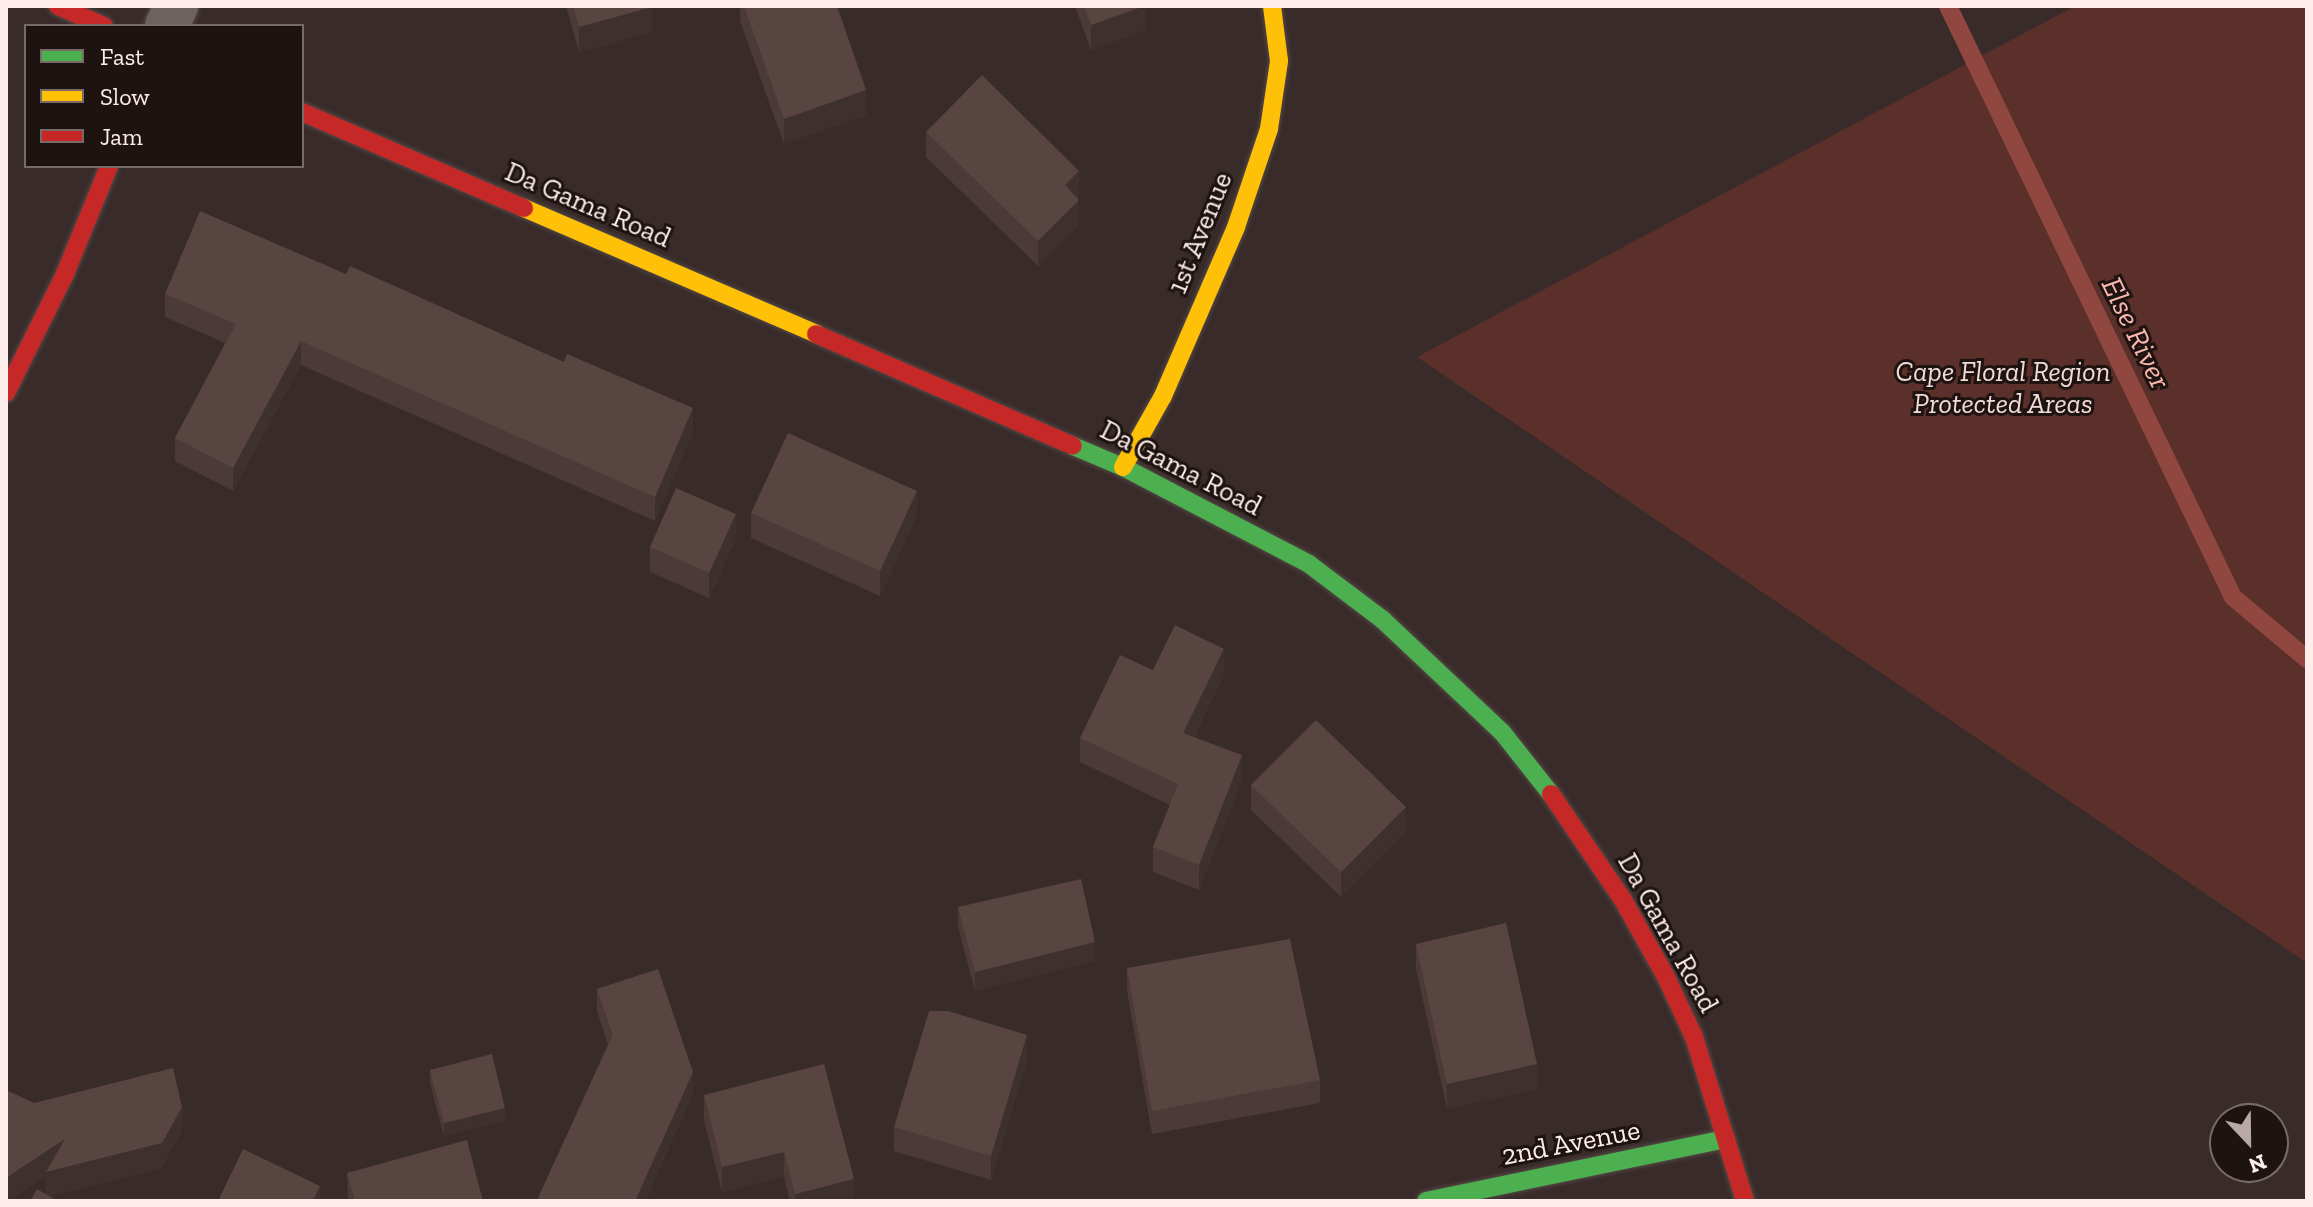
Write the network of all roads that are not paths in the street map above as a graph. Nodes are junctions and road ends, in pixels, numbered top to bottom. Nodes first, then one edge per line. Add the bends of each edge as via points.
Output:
1 (58, 6) edge
2 (1272, 6) edge
3 (99, 24) edge
4 (304, 113) edge
5 (108, 168) edge
6 (6, 393) edge
7 (1123, 467) junction
8 (1726, 1139) junction
9 (1426, 1201) edge
10 (1745, 1201) edge

1 - 3 street
2 - 7 street, 1st Avenue via 1279,61 1269,129 1236,227 1163,396
4 - 7 street, Da Gama Road
5 - 6 street via 65,274
7 - 8 street, Da Gama Road via 1309,564 1383,620 1502,732 1623,900 1665,975 1694,1037
8 - 9 street, 2nd Avenue
8 - 10 street, Da Gama Road

